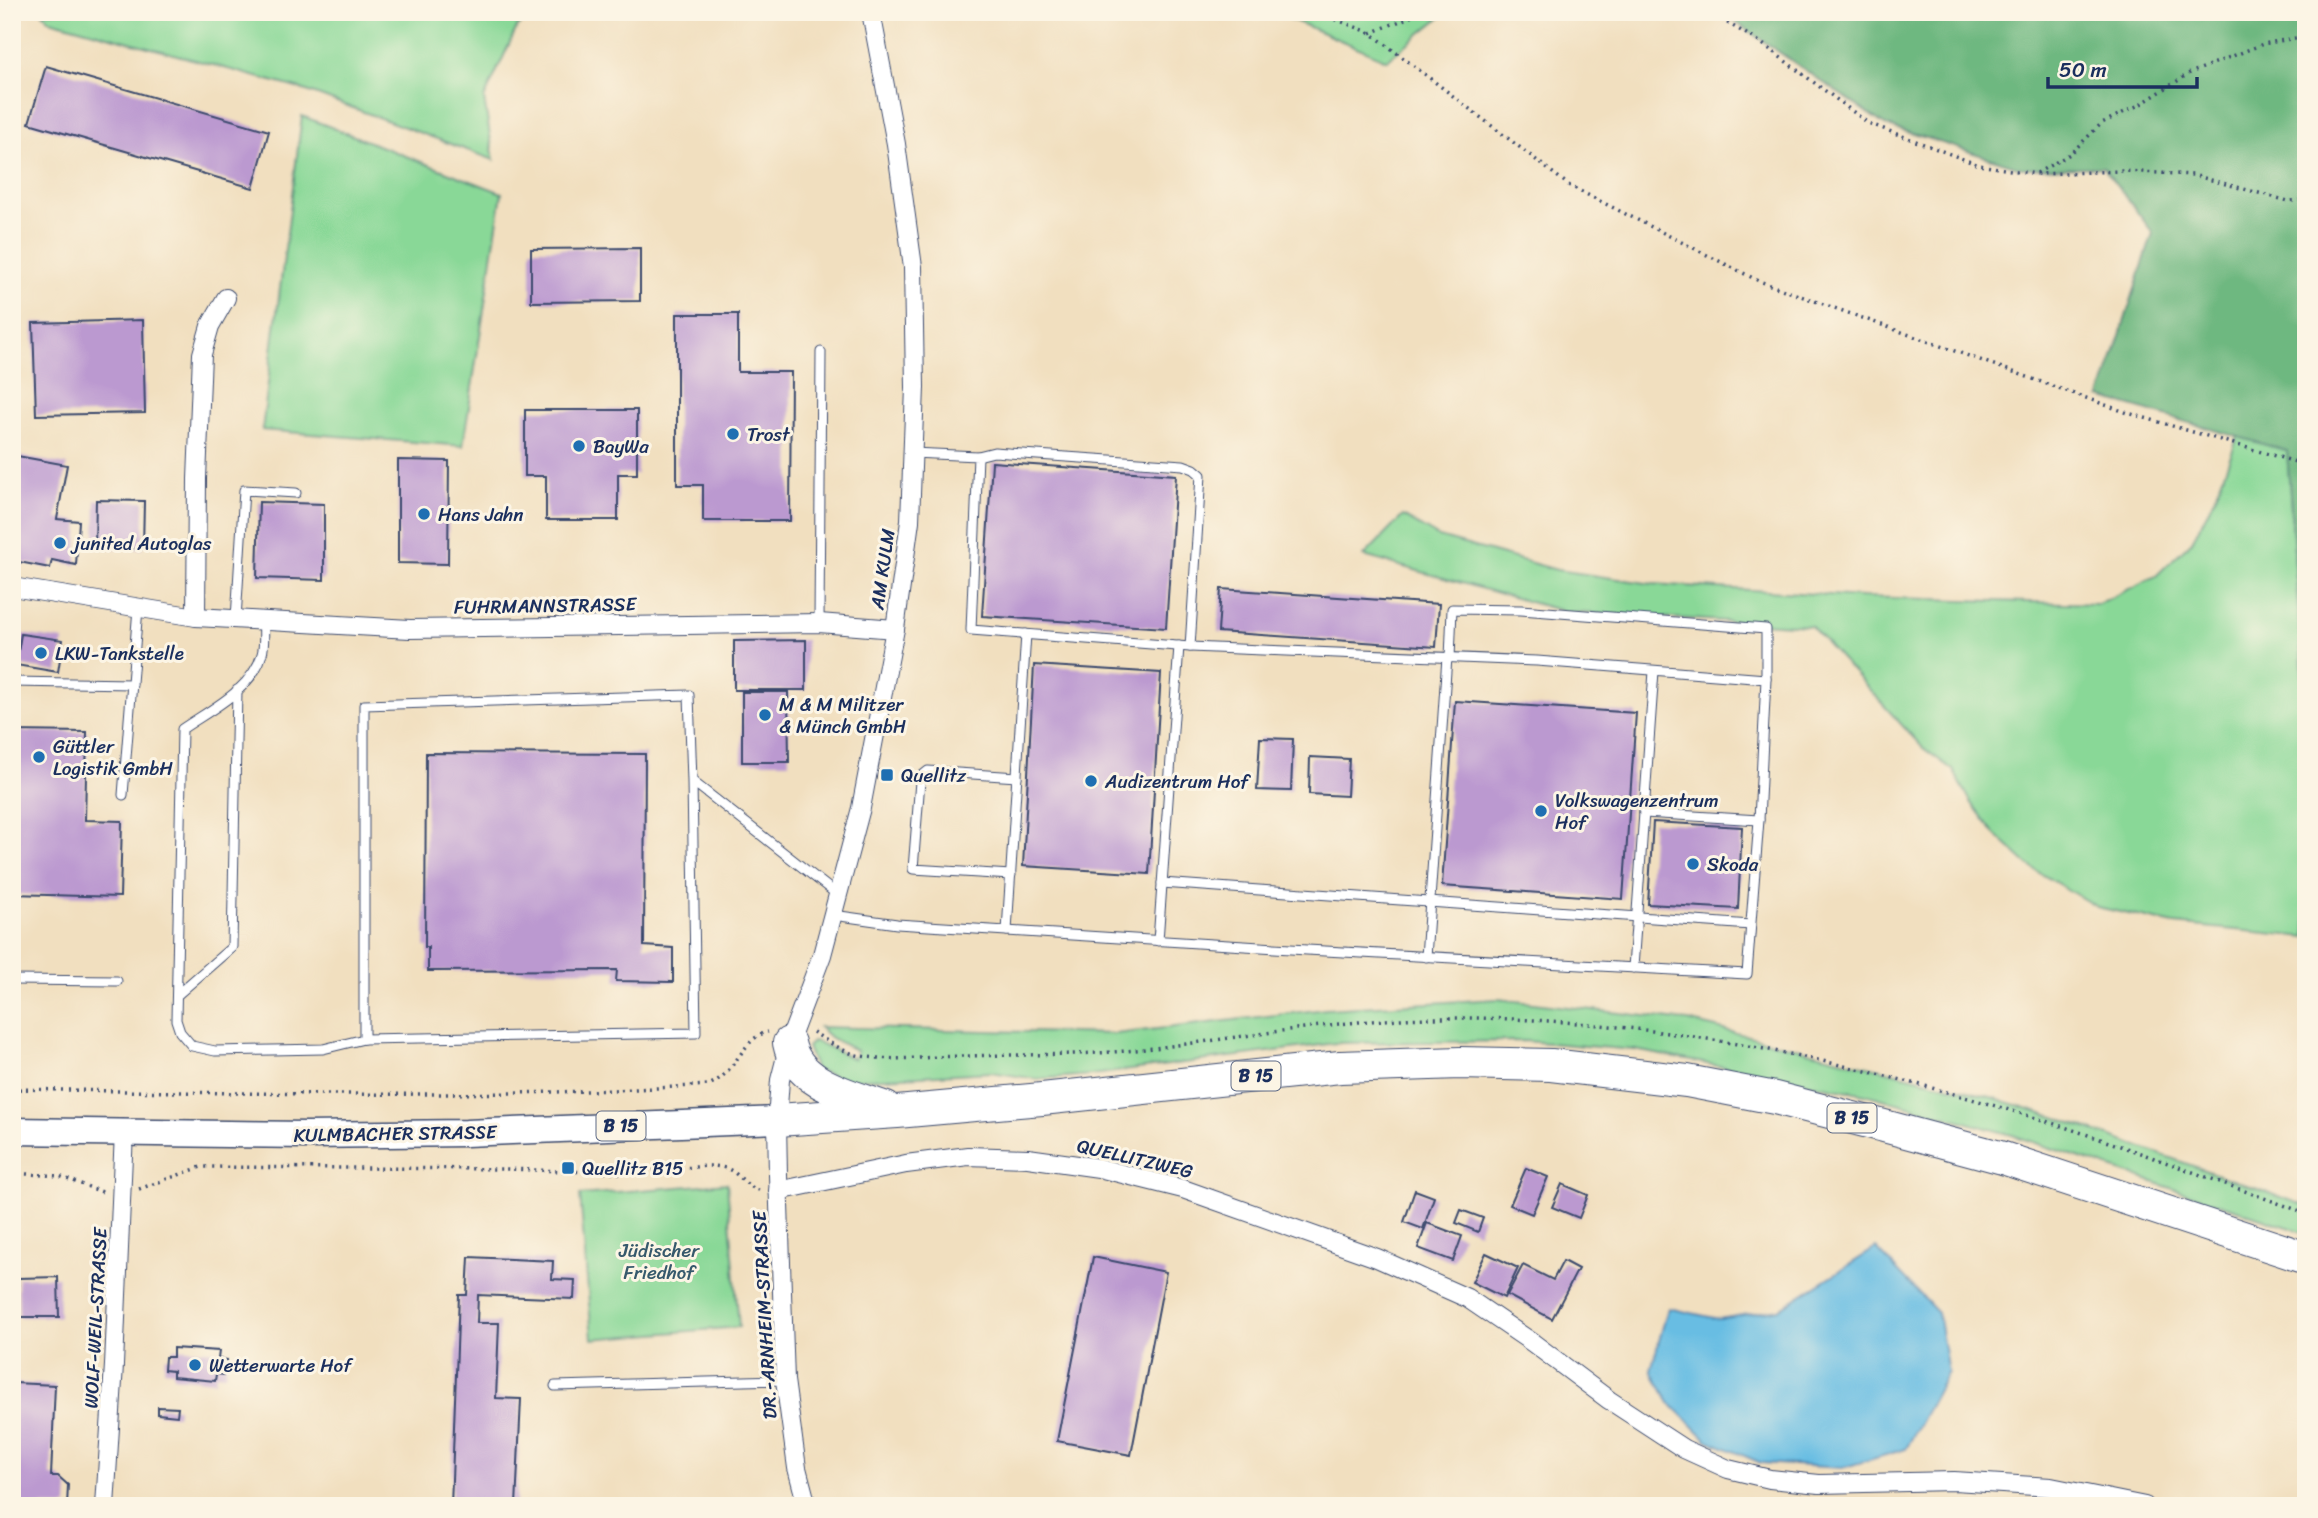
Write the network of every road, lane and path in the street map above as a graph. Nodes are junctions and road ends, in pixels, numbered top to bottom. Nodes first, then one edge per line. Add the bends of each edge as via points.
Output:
1 (871, 12) edge
2 (1316, 12) edge
3 (1422, 12) edge
4 (1709, 12) edge
5 (1371, 33) junction
6 (2306, 36) edge
7 (2036, 174) junction
8 (2306, 200) edge
9 (226, 298) dead end
10 (821, 352) dead end
11 (912, 453) junction
12 (978, 456) junction
13 (2306, 465) edge
14 (296, 493) dead end
15 (12, 587) edge
16 (138, 608) junction
17 (196, 617) junction
18 (236, 619) junction
19 (264, 621) junction
20 (819, 623) junction
21 (895, 629) junction
22 (1026, 634) junction
23 (1179, 646) junction
24 (1190, 647) junction
25 (1448, 657) junction
26 (1654, 671) junction
27 (1766, 679) junction
28 (12, 682) edge
29 (132, 684) junction
30 (237, 690) junction
31 (1017, 777) junction
32 (692, 782) junction
33 (123, 795) dead end
34 (1644, 813) junction
35 (1759, 820) junction
36 (1011, 875) junction
37 (1162, 883) junction
38 (839, 895) junction
39 (1430, 904) junction
40 (833, 915) junction
41 (1636, 917) junction
42 (1751, 925) junction
43 (1007, 931) junction
44 (1158, 941) junction
45 (1426, 957) junction
46 (1633, 968) junction
47 (12, 980) edge
48 (117, 981) dead end
49 (177, 995) junction
50 (363, 1039) junction
51 (790, 1040) junction
52 (12, 1089) edge
53 (636, 1090) junction
54 (636, 1096) dead end
55 (897, 1112) junction
56 (777, 1120) junction
57 (12, 1131) edge
58 (124, 1132) junction
59 (12, 1173) edge
60 (778, 1191) junction
61 (122, 1196) junction
62 (2306, 1258) edge
63 (785, 1380) junction
64 (555, 1386) dead end
65 (104, 1506) edge
66 (807, 1506) edge
67 (2145, 1506) edge

1 - 11 street, AM KULM via 913,267
2 - 5 path
3 - 5 path
4 - 7 path via 1760,42 1868,123 1979,165
5 - 13 path via 1570,186 1759,281 2128,412
6 - 7 path via 2263,44 2190,73 2102,122 2070,154
7 - 8 path via 2124,171 2193,175 2288,201
9 - 17 street via 209,326 202,354
10 - 20 lane
11 - 12 lane
11 - 21 street, AM KULM via 910,521
12 - 22 lane via 971,630
12 - 24 lane via 994,452 1183,465 1201,475
14 - 18 lane via 244,490
15 - 16 street, FUHRMANNSTRASSE
16 - 17 street, FUHRMANNSTRASSE
16 - 29 lane
17 - 18 street, FUHRMANNSTRASSE
18 - 19 street, FUHRMANNSTRASSE
19 - 20 street, FUHRMANNSTRASSE via 410,629
19 - 30 lane via 263,653 252,677
20 - 21 street, FUHRMANNSTRASSE
21 - 38 street, AM KULM via 870,769
22 - 23 lane
22 - 31 lane
23 - 24 lane
23 - 37 lane
24 - 25 lane
25 - 26 lane
25 - 27 lane via 1452,608 1521,610 1766,628
25 - 39 lane
26 - 27 lane
26 - 34 lane
27 - 35 lane
28 - 29 lane
29 - 33 lane
30 - 49 lane via 232,947
30 - 49 lane via 182,729
31 - 36 lane
31 - 36 lane via 928,771 923,775 913,869
32 - 38 lane
32 - 50 lane via 696,1033
32 - 50 lane via 689,695 364,705
34 - 35 lane
34 - 41 lane
35 - 42 lane
36 - 43 lane
37 - 39 lane
37 - 44 lane
38 - 40 street, AM KULM
39 - 41 lane
39 - 45 lane
40 - 43 lane
40 - 51 street, AM KULM
41 - 42 lane
41 - 46 lane
42 - 46 lane via 1746,974
43 - 44 lane
44 - 45 lane
45 - 46 lane
47 - 48 lane
49 - 50 lane via 176,1020 192,1046 215,1051 323,1049
51 - 53 path via 762,1033 718,1082
51 - 55 highway via 799,1065 816,1080
51 - 56 street, AM KULM
52 - 53 path via 458,1094
53 - 54 path
55 - 56 highway, B 15
55 - 62 highway, B 15 via 1340,1067 1551,1065 1687,1081 1775,1098 2003,1158
56 - 58 main road, KULMBACHER STRASSE / B 15 via 466,1133
56 - 60 street, DR.-ARNHEIM-STRASSE
57 - 58 main road, KULMBACHER STRASSE / B 15
58 - 61 street, WOLF-WEIL-STRASSE
59 - 61 path via 59,1176 100,1193
60 - 61 path via 755,1189 736,1173 708,1166 619,1173 201,1167
60 - 63 street, DR.-ARNHEIM-STRASSE
60 - 67 street, QUELLITZWEG via 968,1156 1099,1168 1196,1194 1377,1258 1467,1298 1684,1449 1728,1469 1819,1484 1954,1481 2051,1488
61 - 65 street, WOLF-WEIL-STRASSE
63 - 64 lane
63 - 66 street, DR.-ARNHEIM-STRASSE

